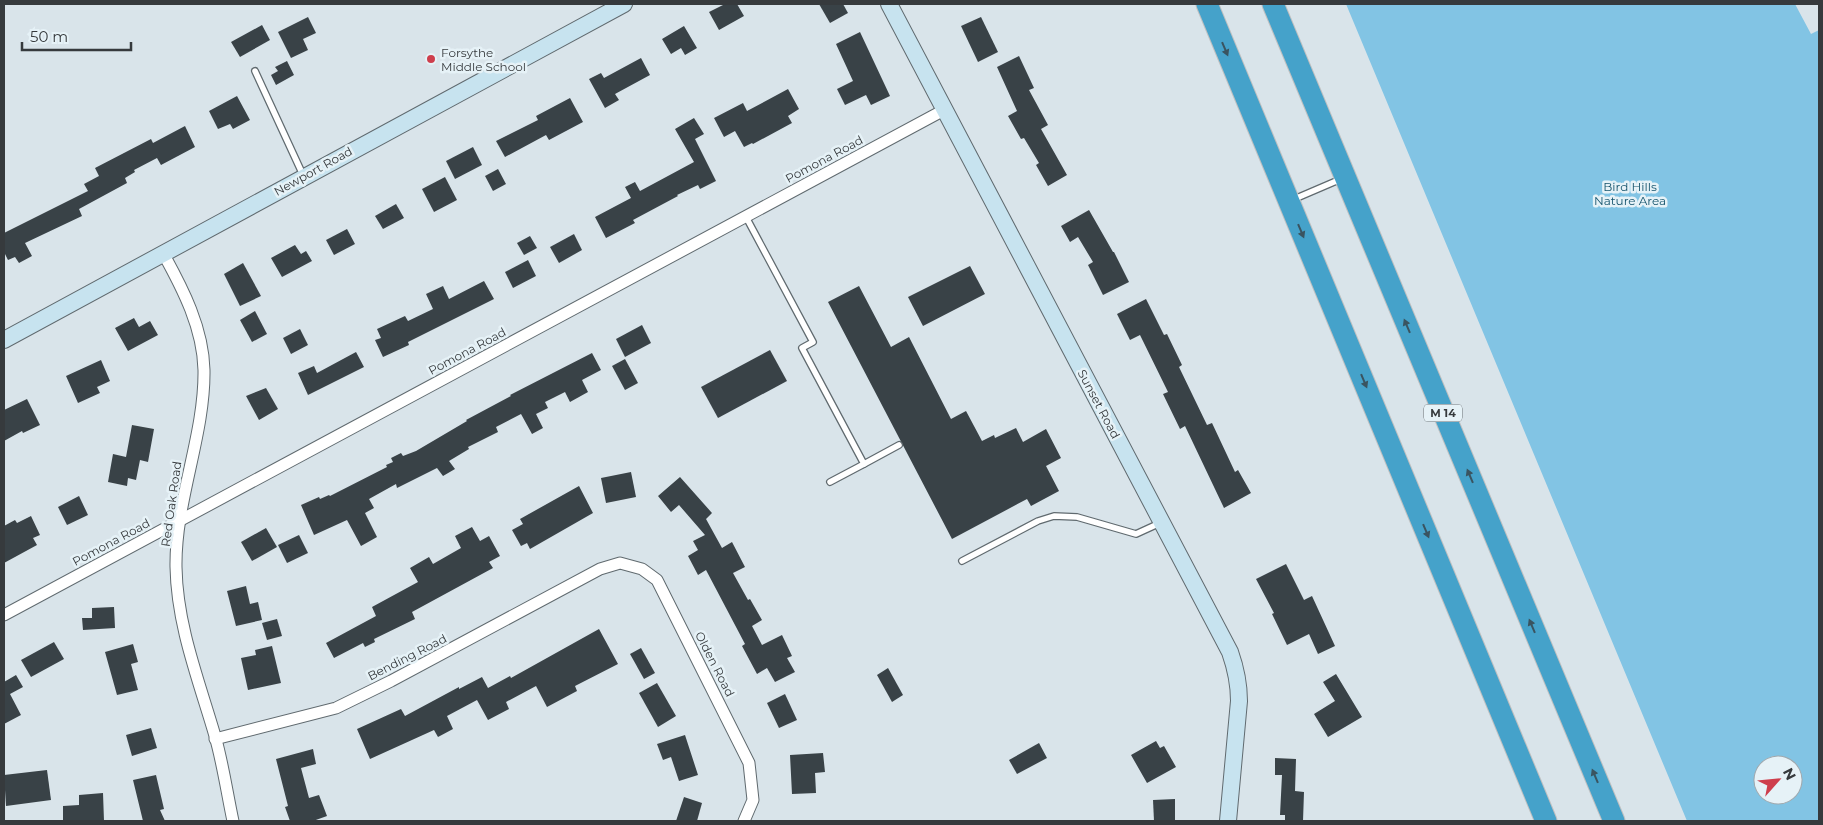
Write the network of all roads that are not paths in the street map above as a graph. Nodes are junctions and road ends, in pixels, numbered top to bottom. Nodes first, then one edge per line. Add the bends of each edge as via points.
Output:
1 (624, 4) edge
2 (889, 4) edge
3 (1207, 4) edge
4 (1273, 4) edge
5 (255, 70) dead end
6 (944, 110) junction
7 (304, 176) junction
8 (1345, 177) junction
9 (1289, 201) junction
10 (746, 217) junction
11 (163, 253) junction
12 (4, 340) edge
13 (899, 445) dead end
14 (864, 464) junction
15 (830, 482) dead end
16 (179, 521) junction
17 (1162, 522) junction
18 (962, 561) dead end
19 (600, 569) joint
20 (4, 615) edge
21 (216, 739) junction
22 (233, 821) edge
23 (744, 821) edge
24 (1228, 821) edge
25 (1546, 821) edge
26 (1614, 821) edge

1 - 7 street, Newport Road
2 - 6 street, Sunset Road
3 -> 9 highway
4 - 8 highway, M 14
5 - 7 lane
6 - 10 street, Pomona Road
6 - 17 street, Sunset Road
7 - 11 street, Newport Road
8 - 9 lane
26 -> 8 highway, M 14
9 -> 25 highway
10 - 14 lane via 813,342 802,348
10 - 16 street, Pomona Road
11 - 12 street, Newport Road
11 - 16 street, Red Oak Road via 190,305 204,369 202,403
13 - 14 lane
14 - 15 lane
16 - 20 street, Pomona Road
16 - 21 street, Red Oak Road via 176,567 180,607 193,667
17 - 18 lane via 1136,534 1077,517 1054,516 1038,521
17 - 24 street, Sunset Road via 1236,670 1239,701
19 - 21 street, Bending Road via 336,708
19 - 23 street, Olden Road via 620,563 642,568 657,580 749,763 753,800
21 - 22 street, Red Oak Road

